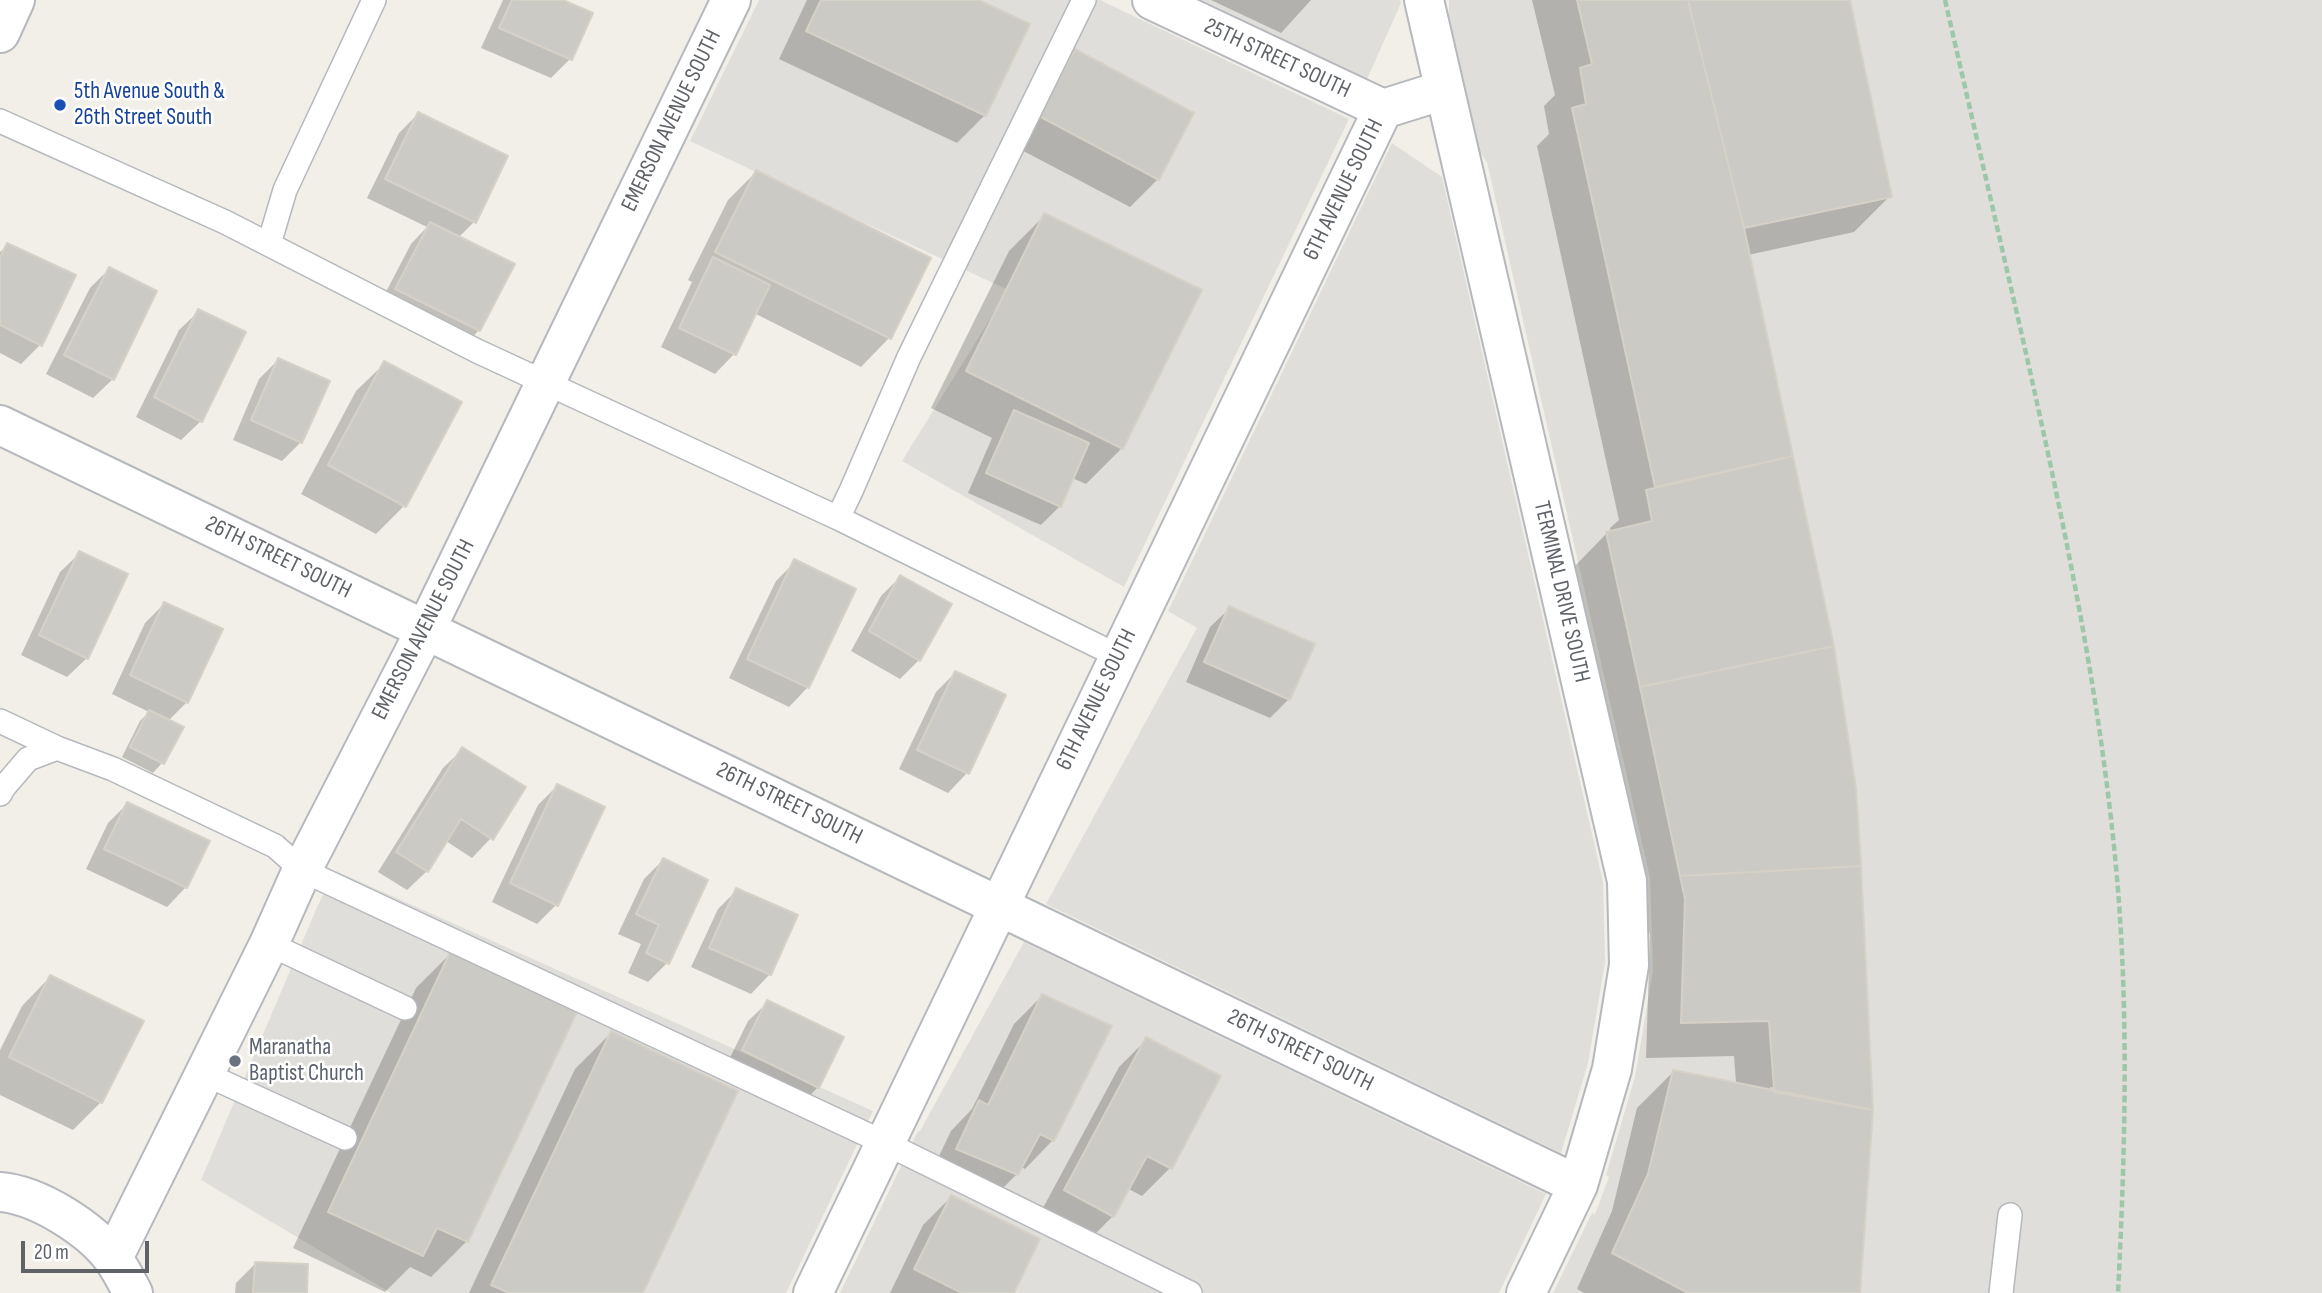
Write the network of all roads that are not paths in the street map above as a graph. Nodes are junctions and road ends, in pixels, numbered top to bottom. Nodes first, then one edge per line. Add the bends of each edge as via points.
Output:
1 (15, 0) edge
2 (374, 0) edge
3 (730, 0) edge
4 (1084, 0) edge
5 (1152, 0) edge
6 (1424, 0) edge
7 (0, 33) edge
8 (1444, 90) junction
9 (1383, 109) junction
10 (0, 121) edge
11 (269, 244) junction
12 (545, 382) junction
13 (0, 425) edge
14 (838, 518) junction
15 (426, 629) junction
16 (1118, 656) junction
17 (0, 721) edge
18 (57, 748) junction
19 (0, 794) edge
20 (302, 870) junction
21 (999, 906) junction
22 (269, 944) junction
23 (405, 1008) dead end
24 (205, 1074) junction
25 (345, 1138) dead end
26 (885, 1143) junction
27 (1578, 1185) junction
28 (0, 1192) edge
29 (2010, 1215) dead end
30 (113, 1258) junction
31 (1163, 1287) edge
32 (133, 1293) edge
33 (813, 1293) edge
34 (1190, 1293) edge
35 (1526, 1293) edge
36 (2001, 1293) edge

1 - 7 street
2 - 11 lane via 285,190
3 - 12 street, EMERSON AVENUE SOUTH
4 - 14 lane via 909,357
5 - 9 street, 25TH STREET SOUTH
6 - 8 street, TERMINAL DRIVE SOUTH
8 - 9 street
8 - 27 street, TERMINAL DRIVE SOUTH via 1627,881 1627,978 1612,1069
9 - 16 street, 6TH AVENUE SOUTH
10 - 11 lane
11 - 12 lane
12 - 14 lane
12 - 15 street, EMERSON AVENUE SOUTH
13 - 15 street, 26TH STREET SOUTH
14 - 16 lane
15 - 20 street, EMERSON AVENUE SOUTH
15 - 21 street, 26TH STREET SOUTH
16 - 21 street, 6TH AVENUE SOUTH
17 - 18 lane
18 - 19 lane via 28,759
18 - 20 lane via 113,769 275,846
20 - 22 street, EMERSON AVENUE SOUTH
20 - 26 lane
21 - 26 street, 6TH AVENUE SOUTH
21 - 27 street, 26TH STREET SOUTH
22 - 23 lane
22 - 24 street, EMERSON AVENUE SOUTH
24 - 25 lane
24 - 30 street, EMERSON AVENUE SOUTH
26 - 31 lane
26 - 33 street, 6TH AVENUE SOUTH
27 - 35 street, TERMINAL DRIVE SOUTH
28 - 30 street via 69,1217
29 - 36 lane
30 - 32 street
31 - 34 lane

